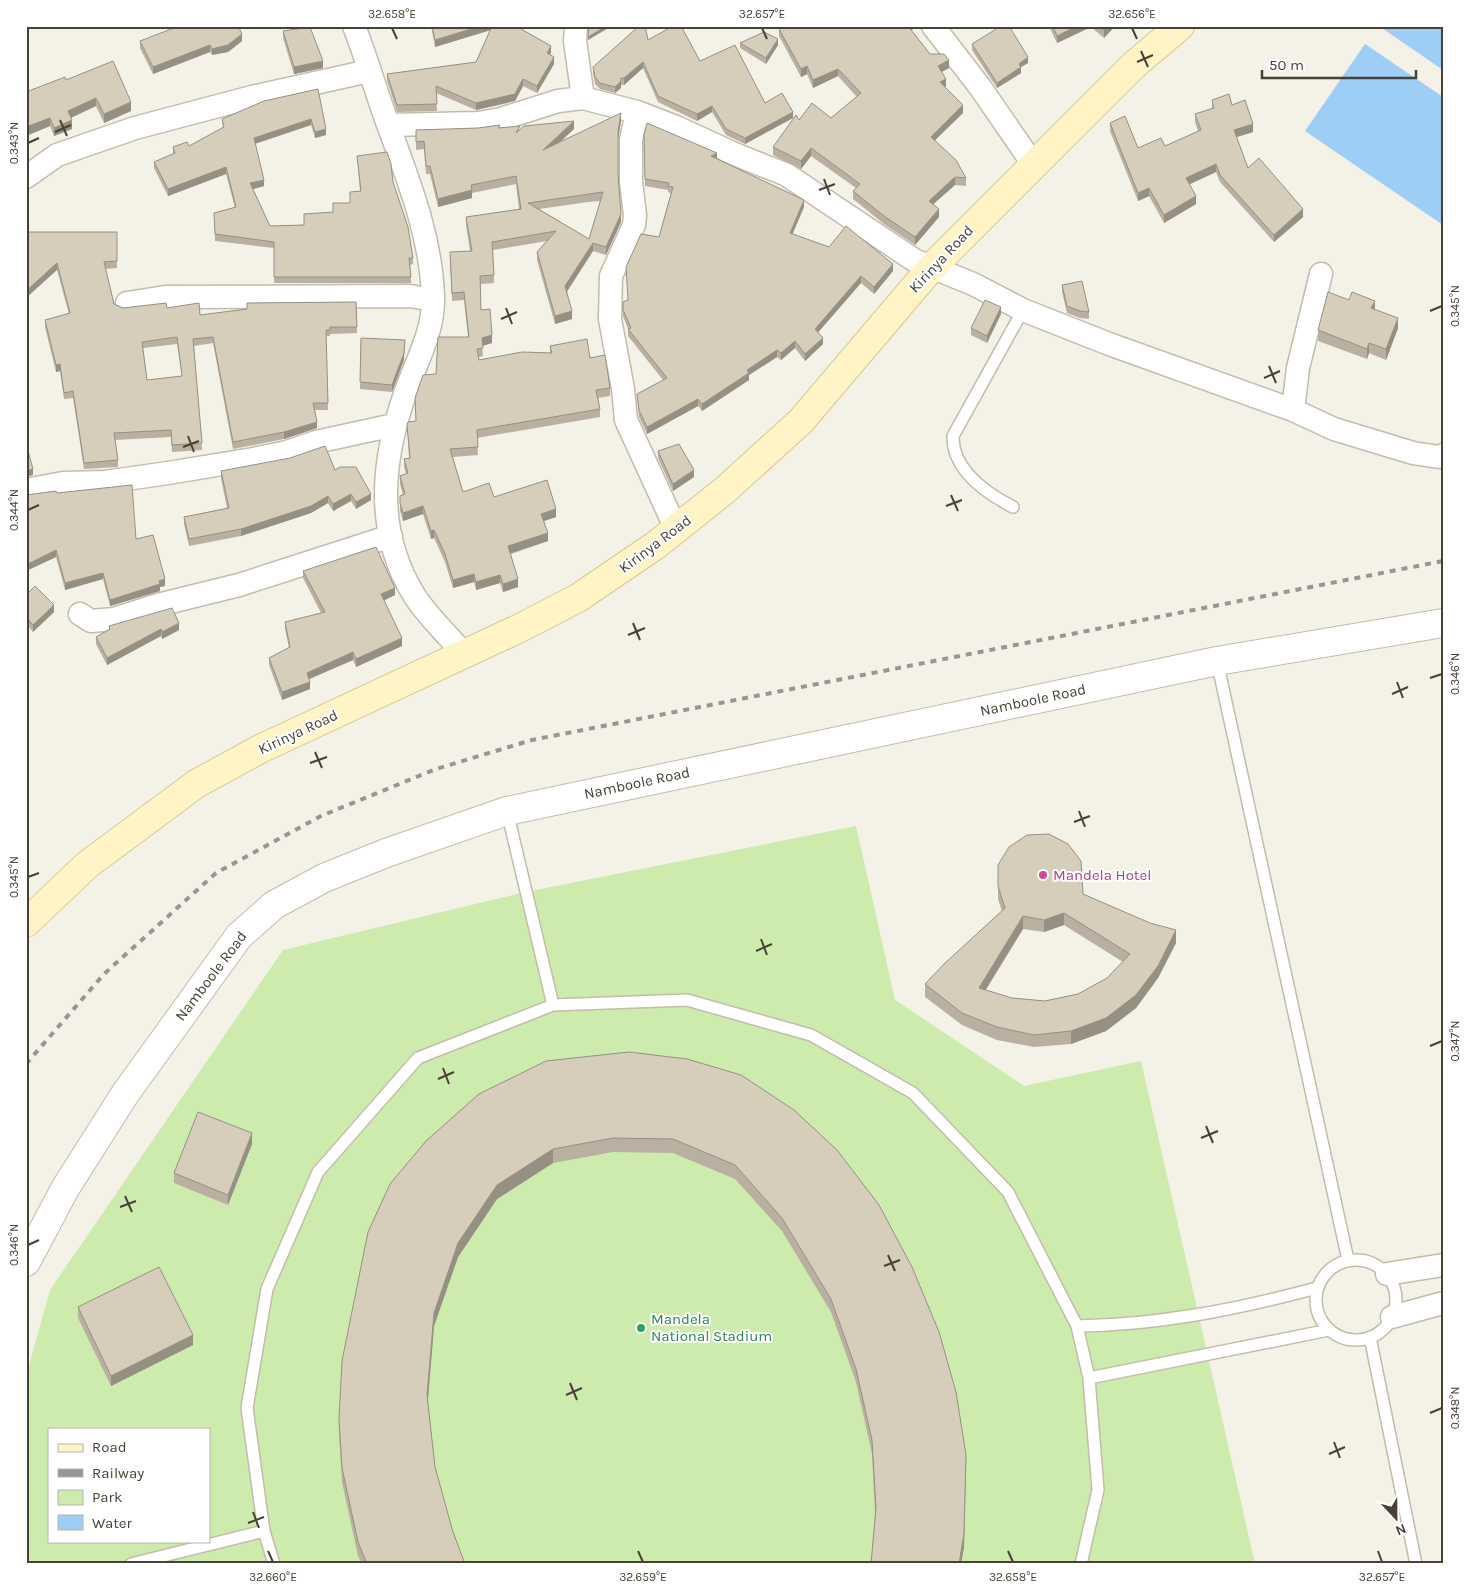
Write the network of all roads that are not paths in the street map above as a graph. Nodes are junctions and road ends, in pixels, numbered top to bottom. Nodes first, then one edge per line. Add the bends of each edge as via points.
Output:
1 (354, 26) edge
2 (576, 26) edge
3 (932, 26) edge
4 (1180, 26) edge
5 (369, 71) junction
6 (583, 98) junction
7 (637, 112) junction
8 (388, 125) junction
9 (1033, 164) junction
10 (26, 176) edge
11 (931, 268) junction
12 (1321, 274) dead end
13 (433, 300) junction
14 (127, 303) dead end
15 (1023, 310) junction
16 (1293, 410) junction
17 (394, 425) junction
18 (1443, 455) edge
19 (26, 490) edge
20 (1013, 507) dead end
21 (676, 529) junction
22 (391, 536) junction
23 (80, 614) dead end
24 (1443, 623) edge
25 (465, 655) junction
26 (1218, 661) junction
27 (507, 811) junction
28 (26, 923) edge
29 (553, 1005) junction
30 (1348, 1260) junction
31 (26, 1262) edge
32 (1443, 1265) edge
33 (1387, 1274) junction
34 (1317, 1288) junction
35 (1443, 1303) edge
36 (1392, 1317) junction
37 (1077, 1326) junction
38 (1329, 1330) junction
39 (1370, 1337) junction
40 (1089, 1378) junction
41 (264, 1531) junction
42 (131, 1564) edge
43 (274, 1564) edge
44 (1081, 1564) edge
45 (1416, 1564) edge

1 - 5 street
2 - 6 street
3 - 9 street via 980,87
4 - 9 main road, Kirinya Road via 1134,65
5 - 8 street
5 - 10 street via 252,96 118,134 58,155
6 - 7 street
6 - 8 street via 558,101 478,123
7 - 11 street via 787,175 914,260
7 - 21 street via 631,140 631,182 636,215 611,276 610,319 626,420
8 - 13 street via 422,222 431,263
9 - 11 main road, Kirinya Road
11 - 15 street via 973,284
11 - 21 main road, Kirinya Road via 801,421 725,490
12 - 16 street via 1298,368
13 - 14 street via 410,296 257,296 165,297
13 - 17 street via 428,336
15 - 16 street
15 - 20 lane via 953,436 952,449 980,486
16 - 18 street via 1334,429 1413,453
17 - 19 street via 253,459 105,482 63,483
17 - 22 street via 384,496
21 - 25 main road, Kirinya Road via 578,598
22 - 23 street via 238,585 114,619 91,621
22 - 25 street via 402,572 414,596
24 - 26 street, Namboole Road
25 - 28 main road, Kirinya Road via 260,749 196,784 87,865
26 - 27 street, Namboole Road
26 - 30 lane
27 - 29 lane
27 - 31 street, Namboole Road via 324,878 274,905 239,936 125,1094 66,1187
29 - 37 lane via 687,1000 811,1034 913,1093 1008,1192
29 - 41 lane via 418,1058 318,1172 267,1289 247,1408
30 - 33 lane via 1363,1260
30 - 34 lane via 1335,1265
32 - 33 street
33 - 36 lane via 1396,1295
34 - 37 lane via 1200,1315 1123,1325
34 - 38 lane via 1320,1318
35 - 36 street
36 - 39 lane
37 - 40 lane
38 - 39 lane via 1356,1340
38 - 40 lane
39 - 45 lane
40 - 44 lane via 1098,1490
41 - 42 lane
41 - 43 lane

